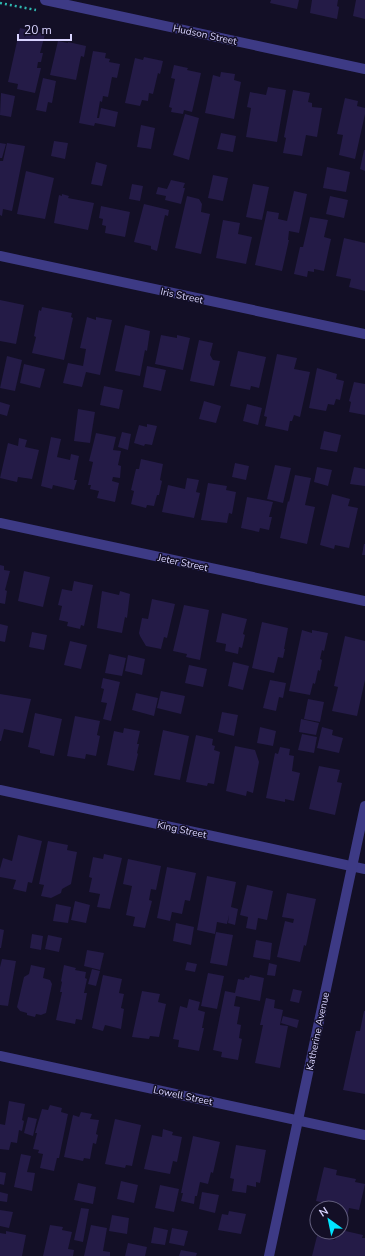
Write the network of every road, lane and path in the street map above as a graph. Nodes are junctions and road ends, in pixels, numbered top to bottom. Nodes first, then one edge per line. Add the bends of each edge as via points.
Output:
1 (45, 0) edge
2 (365, 69) edge
3 (0, 256) edge
4 (365, 334) edge
5 (0, 523) edge
6 (365, 601) edge
7 (0, 790) edge
8 (365, 806) edge
9 (352, 866) junction
10 (365, 869) edge
11 (0, 1056) edge
12 (298, 1120) junction
13 (365, 1135) edge
14 (269, 1256) edge

1 - 2 street, Hudson Street
3 - 4 street, Iris Street
5 - 6 street, Jeter Street
7 - 9 street, King Street
8 - 9 street, Katherine Avenue
9 - 10 street, King Street
9 - 12 street, Katherine Avenue
11 - 12 street, Lowell Street
12 - 13 street, Lowell Street
12 - 14 street, Katherine Avenue

